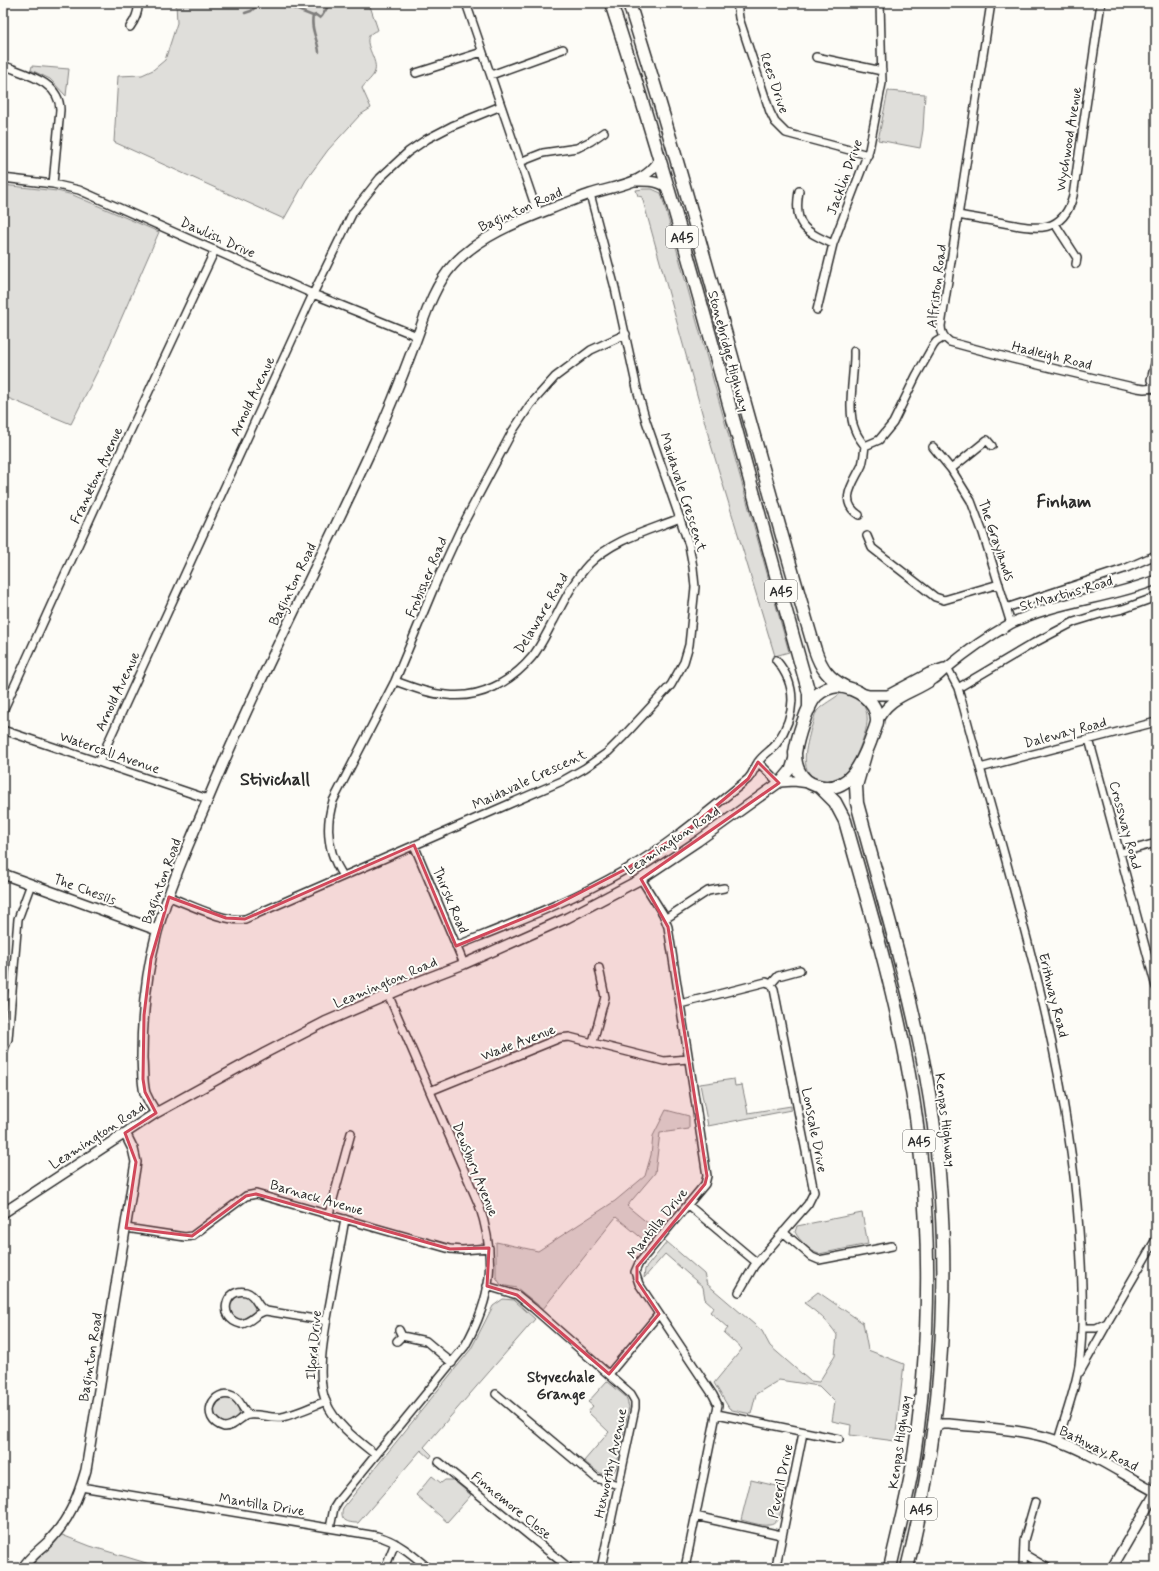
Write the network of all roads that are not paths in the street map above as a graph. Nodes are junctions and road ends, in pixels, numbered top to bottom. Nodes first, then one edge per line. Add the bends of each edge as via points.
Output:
1 (138, 3) edge
2 (466, 3) edge
3 (611, 3) edge
4 (629, 3) edge
5 (738, 3) edge
6 (880, 3) edge
7 (991, 3) edge
8 (1101, 3) edge
9 (130, 27) dead end
10 (563, 49) dead end
11 (482, 52) junction
12 (816, 57) dead end
13 (3, 65) edge
14 (882, 71) junction
15 (416, 73) dead end
16 (491, 75) junction
17 (502, 106) junction
18 (604, 132) dead end
19 (868, 156) junction
20 (660, 158) junction
21 (520, 162) junction
22 (3, 178) edge
23 (633, 182) junction
24 (53, 184) junction
25 (669, 190) junction
26 (799, 191) dead end
27 (590, 194) junction
28 (538, 214) junction
29 (958, 215) junction
30 (1055, 224) junction
31 (833, 244) junction
32 (215, 250) junction
33 (1076, 264) dead end
34 (313, 294) junction
35 (817, 310) dead end
36 (626, 334) junction
37 (417, 336) junction
38 (944, 337) junction
39 (854, 351) dead end
40 (1156, 360) edge
41 (1155, 389) edge
42 (865, 446) junction
43 (992, 446) dead end
44 (932, 447) dead end
45 (951, 469) junction
46 (859, 515) dead end
47 (680, 518) junction
48 (867, 536) dead end
49 (1156, 555) edge
50 (1156, 580) edge
51 (999, 584) junction
52 (1156, 597) edge
53 (1006, 608) junction
54 (1011, 624) junction
55 (776, 660) dead end
56 (947, 668) junction
57 (395, 681) junction
58 (845, 687) junction
59 (958, 688) junction
60 (859, 692) junction
61 (809, 709) junction
62 (3, 711) edge
63 (877, 722) junction
64 (1156, 722) edge
65 (3, 730) edge
66 (1089, 739) junction
67 (795, 754) junction
68 (865, 755) junction
69 (99, 762) junction
70 (758, 762) junction
71 (980, 768) junction
72 (780, 783) junction
73 (814, 784) junction
74 (208, 799) junction
75 (1156, 843) edge
76 (414, 845) junction
77 (1120, 853) junction
78 (3, 874) edge
79 (343, 876) junction
80 (641, 878) junction
81 (31, 884) junction
82 (724, 888) dead end
83 (169, 897) junction
84 (665, 919) junction
85 (158, 930) junction
86 (456, 946) junction
87 (464, 964) junction
88 (599, 968) dead end
89 (800, 970) dead end
90 (771, 984) junction
91 (1156, 987) edge
92 (388, 994) junction
93 (680, 1004) junction
94 (593, 1042) junction
95 (3, 1052) edge
96 (688, 1059) junction
97 (430, 1091) junction
98 (156, 1113) junction
99 (125, 1133) junction
100 (351, 1133) dead end
101 (688, 1205) junction
102 (3, 1213) edge
103 (329, 1214) junction
104 (345, 1219) junction
105 (126, 1228) junction
106 (783, 1232) junction
107 (1156, 1239) edge
108 (892, 1246) dead end
109 (489, 1248) junction
110 (756, 1262) junction
111 (488, 1286) junction
112 (739, 1292) dead end
113 (266, 1311) junction
114 (658, 1314) junction
115 (1110, 1320) junction
116 (327, 1321) junction
117 (1082, 1328) junction
118 (399, 1336) dead end
119 (452, 1363) junction
120 (609, 1374) junction
121 (1077, 1376) junction
122 (496, 1394) dead end
123 (326, 1401) junction
124 (717, 1414) junction
125 (250, 1415) junction
126 (934, 1428) junction
127 (803, 1433) junction
128 (839, 1440) dead end
129 (1058, 1441) junction
130 (376, 1455) junction
131 (439, 1462) dead end
132 (618, 1485) junction
133 (81, 1487) junction
134 (1156, 1492) edge
135 (1035, 1502) dead end
136 (903, 1513) junction
137 (695, 1516) junction
138 (330, 1528) junction
139 (781, 1535) junction
140 (395, 1543) junction
141 (1024, 1554) junction
142 (777, 1561) dead end
143 (23, 1568) edge
144 (385, 1568) edge
145 (428, 1568) edge
146 (569, 1568) edge
147 (601, 1568) edge
148 (685, 1568) edge
149 (890, 1568) edge
150 (907, 1568) edge
151 (1023, 1568) edge
152 (1048, 1568) edge
153 (1112, 1568) edge

1 - 9 street via 135,21
2 - 11 street
3 - 20 highway, Stonebridge Highway / A45
4 - 58 highway, Stonebridge Highway / A45 via 815,650 826,673
5 - 19 street, Rees Drive via 740,18 772,118 778,126 791,135
6 - 14 street, Jacklin Drive
7 - 29 street, Alfriston Road
8 - 30 street, Wychwood Avenue via 1073,196 1065,215
10 - 16 street
11 - 15 street
11 - 16 street
12 - 14 street
13 - 24 street via 45,83 58,98 60,110
14 - 19 street, Jacklin Drive via 881,94
16 - 17 street
17 - 21 street
17 - 34 street, Arnold Avenue via 458,123 427,139 386,171 353,212
18 - 21 street via 578,148 543,153
19 - 31 street, Jacklin Drive
20 - 23 street, Baginton Road via 652,170
20 - 25 highway, Stonebridge Highway / A45
21 - 28 street
22 - 24 street, Dawlish Drive
23 - 25 street, Baginton Road via 655,182
23 - 27 street, Baginton Road
24 - 32 street, Dawlish Drive via 86,193
25 - 61 highway, Stonebridge Highway / A45 via 809,693
26 - 31 street via 797,211 802,225 813,235
27 - 28 street, Baginton Road
27 - 36 street, Maidavale Crescent
28 - 37 street, Baginton Road via 482,241 454,263 434,294
29 - 30 street via 1029,228
29 - 38 street, Alfriston Road via 941,326
30 - 33 street via 1077,258
31 - 35 street, Jacklin Drive
32 - 34 street, Dawlish Drive
32 - 62 street, Frankton Avenue
34 - 37 street, Dawlish Drive
34 - 69 street, Arnold Avenue
36 - 47 street, Maidavale Crescent via 646,421
36 - 57 street, Frobisher Road via 591,350 561,372 540,392 520,420 458,536
37 - 74 street, Baginton Road via 372,446 256,689
38 - 41 street, Hadleigh Road via 950,342 1021,361 1137,388
38 - 42 street, Alfriston Road via 933,346 888,430 879,440
39 - 42 street via 853,421 855,432
40 - 41 street via 1151,380
42 - 46 street via 862,464 849,494 851,506
43 - 45 street via 987,440
44 - 45 street, The Graylands
45 - 51 street, The Graylands via 971,501
47 - 57 street, Delaware Road via 622,540 600,554 579,576 533,656 516,674 503,682 482,692 448,696
47 - 76 street, Maidavale Crescent via 689,544 693,567 693,612 687,653 680,670 665,692 615,745 577,773
48 - 51 street via 872,548 935,597 944,600
49 - 53 street, St Martins Road via 1124,569
50 - 54 street, St Martins Road via 1132,589 1051,609
51 - 53 street, The Graylands
52 - 59 street, St Martins Road via 1074,622
53 - 54 street, The Graylands
54 - 56 street, St Martins Road
55 - 70 street, Leamington Road via 788,682 792,711 776,745
56 - 59 street, Erithway Road
56 - 60 street, St Martins Road via 929,673 888,695
56 - 63 street, St Martins Road via 934,679 889,703
57 - 79 street, Frobisher Road via 331,807 328,827 330,846
58 - 60 highway
58 - 61 highway via 824,690 813,700
59 - 71 street, Erithway Road
60 - 63 highway via 871,703
61 - 67 highway
63 - 68 highway
64 - 66 street, Daleway Road
65 - 69 street, Watercall Avenue
66 - 71 street, Daleway Road
66 - 77 street, Crossway Road
67 - 72 street, Leamington Road via 790,770
67 - 73 highway via 800,773
68 - 73 highway via 854,774 844,782 833,787
68 - 126 highway, Kenpas Highway / A45 via 856,786 856,803 916,1023 932,1113 938,1168 943,1284
69 - 74 street, Watercall Avenue
70 - 72 street
70 - 86 street, Leamington Road via 748,779 691,827 661,848 594,887
71 - 117 street, Erithway Road via 1044,1003 1058,1069 1077,1190
72 - 73 street via 794,781
72 - 80 street, Leamington Road
73 - 136 highway, Kenpas Highway / A45 via 835,802 845,821 900,1026 917,1122 927,1246 926,1318 922,1381 911,1474
74 - 83 street, Baginton Road
75 - 77 street
76 - 79 street, Maidavale Crescent
76 - 86 street, Thirsk Road
77 - 91 street, Crossway Road
78 - 81 street, The Chesils
79 - 83 street, Maidavale Crescent via 242,920 226,918
80 - 84 street, Mantilla Drive
80 - 87 street, Leamington Road via 568,918
81 - 85 street, The Chesils
81 - 95 street via 18,919 8,1039
82 - 84 street via 708,891
83 - 85 street, Baginton Road
84 - 93 street, Mantilla Drive
85 - 98 street, Baginton Road via 148,971 142,1051 145,1092
86 - 87 street, Thirsk Road
87 - 92 street, Leamington Road
88 - 94 street via 605,997
89 - 90 street via 778,976
90 - 93 street via 766,982
90 - 106 street, Lonscale Drive via 814,1192 808,1204
92 - 97 street, Dewsbury Avenue
92 - 98 street, Leamington Road via 325,1022
93 - 96 street, Mantilla Drive
94 - 96 street, Wade Avenue via 664,1061
94 - 97 street, Wade Avenue via 569,1037 560,1038
96 - 101 street, Mantilla Drive via 707,1176 705,1184
97 - 109 street, Dewsbury Avenue via 479,1205
98 - 99 street, Leamington Road
99 - 102 street, Leamington Road
99 - 105 street, Baginton Road via 136,1162
100 - 103 street
101 - 110 street
101 - 114 street, Mantilla Drive via 639,1263 635,1272 639,1284
103 - 104 street, Barnack Avenue
103 - 105 street, Barnack Avenue via 260,1194 251,1194 192,1236 185,1238
104 - 109 street, Barnack Avenue via 450,1249
104 - 116 street, Ilford Drive
105 - 133 street, Baginton Road
106 - 108 street via 812,1258 819,1260
106 - 110 street, Lonscale Drive
107 - 115 street
109 - 111 street, Dewsbury Avenue
110 - 112 street, Lonscale Drive
111 - 119 street, Dewsbury Avenue via 483,1309 475,1328
111 - 120 street, Hexworthy Avenue via 517,1295
113 - 113 street via 242,1324 231,1319 226,1306 231,1296 242,1292 251,1294 261,1309
113 - 116 street
114 - 120 street
114 - 124 street, Mantilla Drive via 713,1395 718,1405
115 - 117 street via 1102,1327
115 - 121 street
116 - 123 street, Ilford Drive via 321,1383
117 - 121 street, Erithway Road
118 - 119 street via 426,1342
119 - 130 street, Dewsbury Avenue
120 - 132 street, Hexworthy Avenue via 631,1394 635,1403
121 - 129 street
122 - 132 street via 596,1478
123 - 125 street via 282,1417
123 - 130 street, Ilford Drive via 342,1426
124 - 127 street, Peveril Drive
124 - 137 street, Mantilla Drive
125 - 125 street via 224,1428 213,1420 210,1407 217,1398 228,1395 235,1397
126 - 129 street, Bathway Road via 949,1424 1027,1433
126 - 136 highway via 924,1438 916,1483
126 - 150 highway, Kenpas Highway / A45 via 925,1487
127 - 128 street, Peveril Drive
127 - 139 street, Peveril Drive
129 - 134 street, Bathway Road
130 - 138 street, Dewsbury Avenue via 336,1503
131 - 146 street, Finnemore Close
132 - 147 street, Hexworthy Avenue
133 - 138 street, Mantilla Drive
133 - 143 street, Baginton Road via 74,1507 62,1527
134 - 153 street
135 - 141 street via 1024,1540
136 - 149 highway, Kenpas Highway / A45
137 - 139 street, Peveril Drive
137 - 148 street, Mantilla Drive
138 - 140 street, Mantilla Drive via 377,1536
139 - 142 street, Peveril Drive
140 - 144 street
140 - 145 street, Mantilla Drive
141 - 151 street
141 - 152 street

